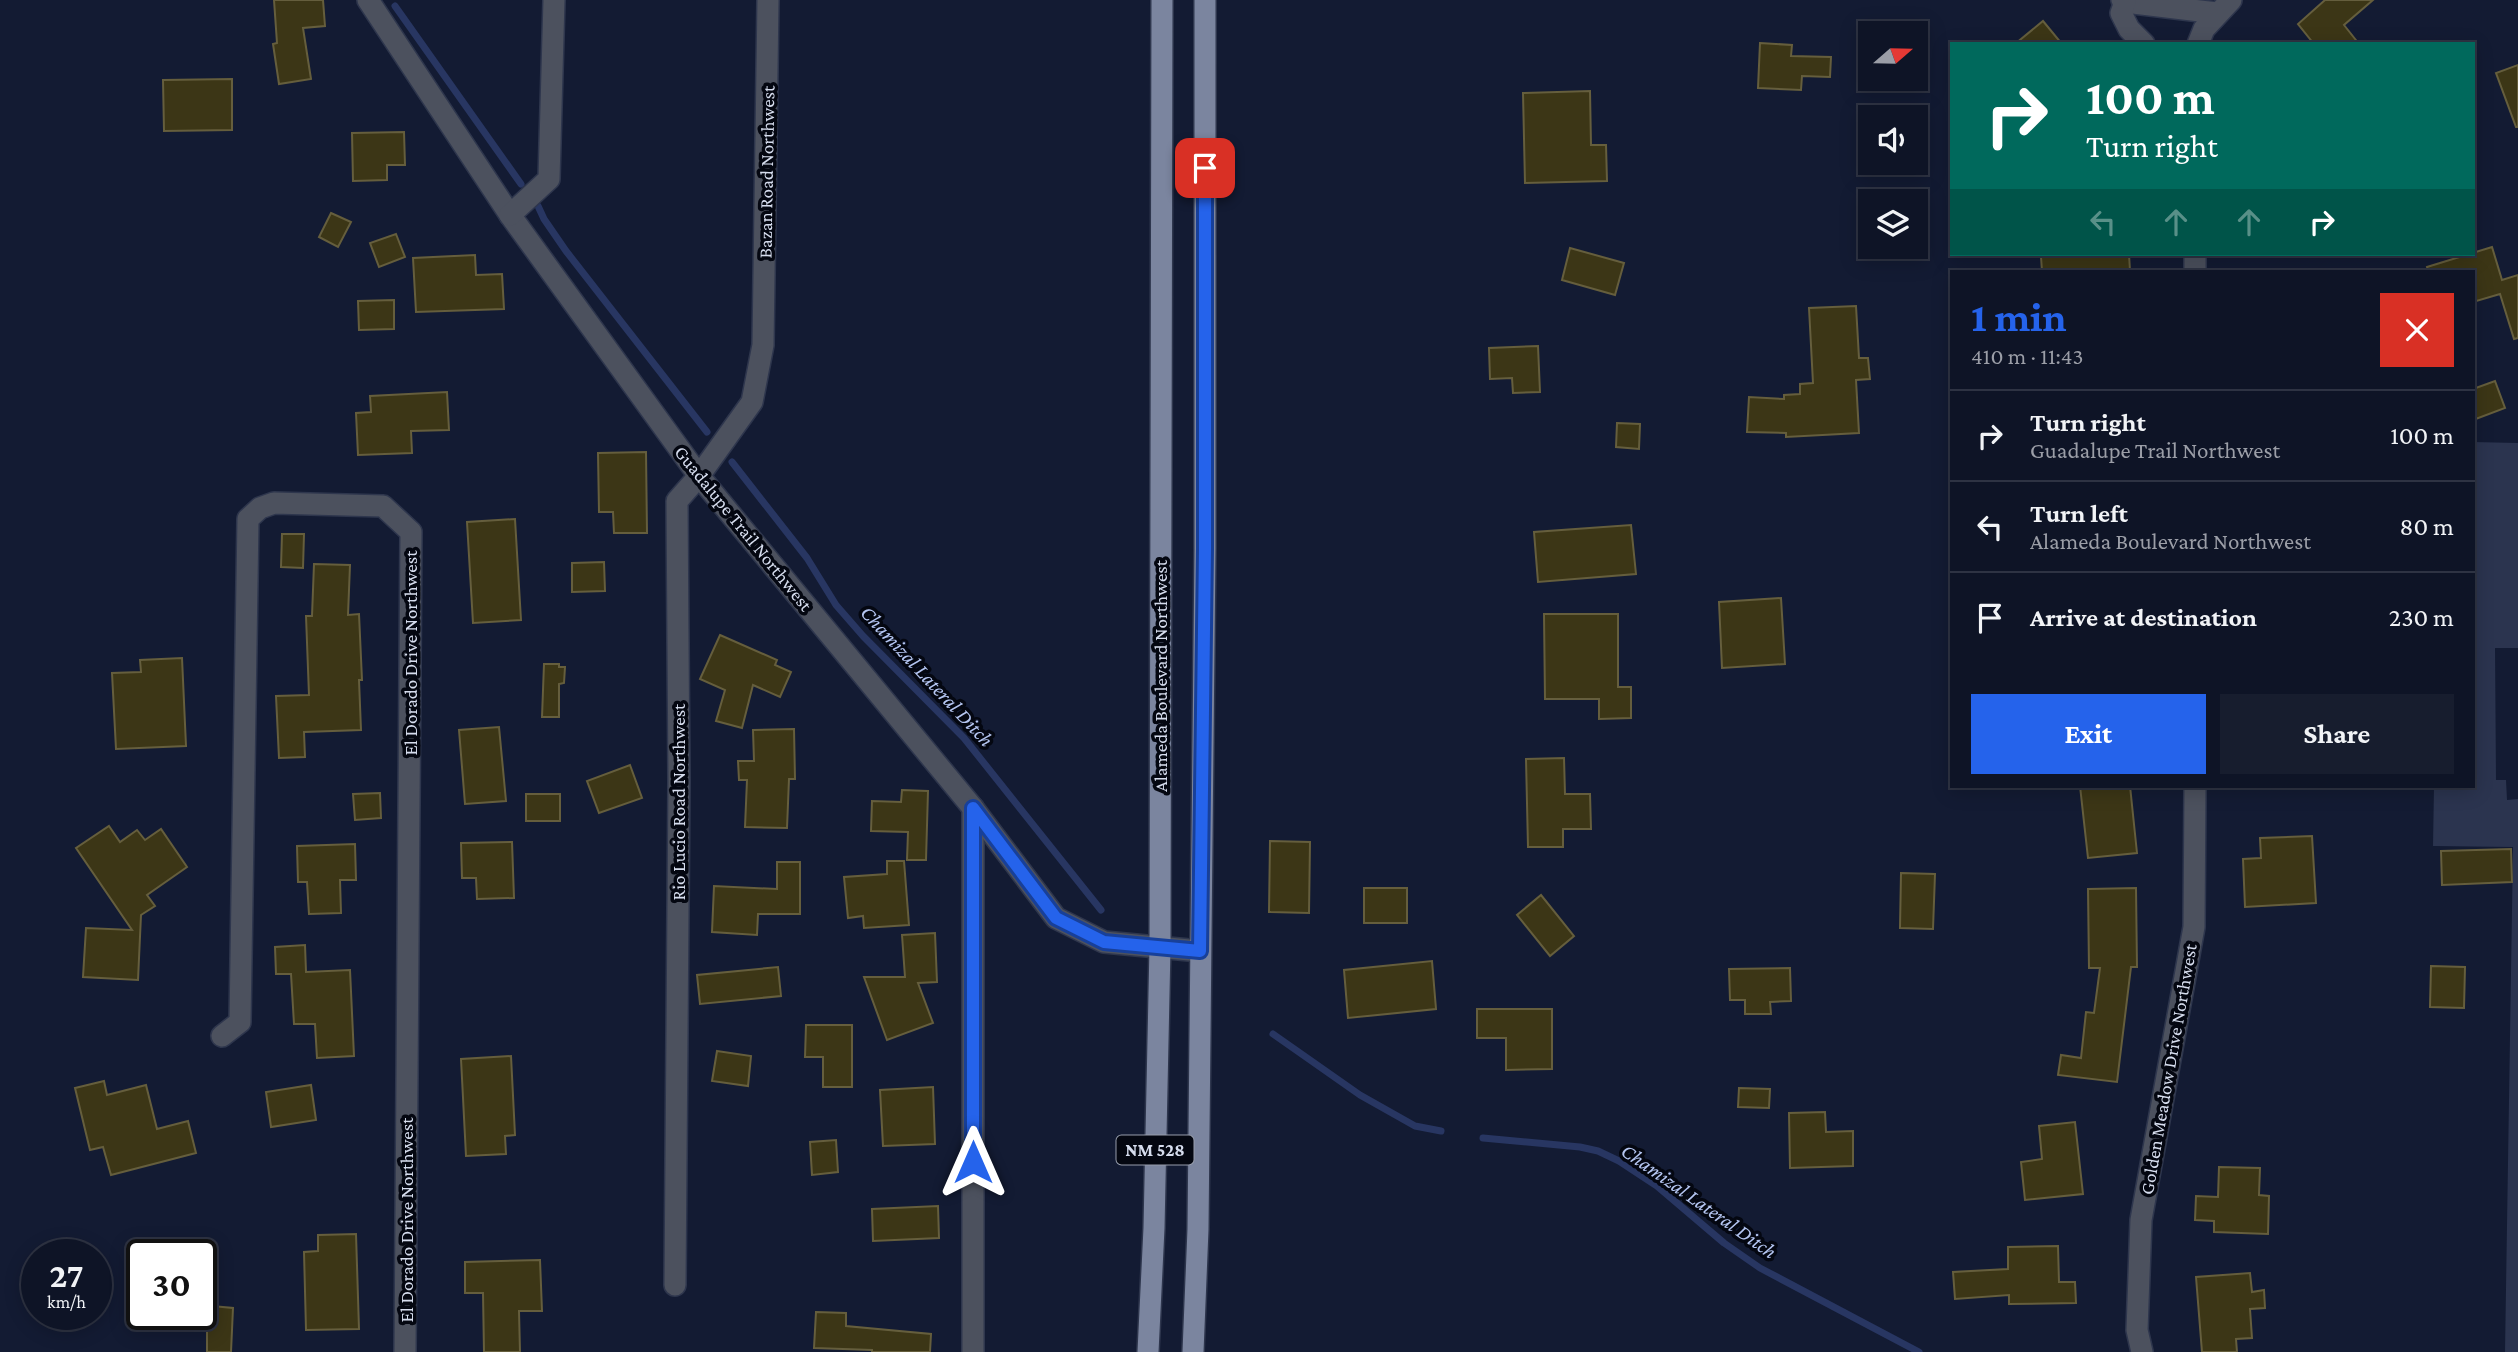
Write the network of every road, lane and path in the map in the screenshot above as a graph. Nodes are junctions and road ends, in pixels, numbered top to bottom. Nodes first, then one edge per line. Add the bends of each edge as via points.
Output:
1 (554, 0) edge
2 (768, 0) edge
3 (1162, 0) edge
4 (1205, 0) edge
5 (369, 1) edge
6 (2123, 1) edge
7 (2224, 7) edge
8 (2142, 42) edge
9 (2199, 42) edge
10 (510, 215) junction
11 (763, 345) joint
12 (699, 476) junction
13 (2195, 788) edge
14 (973, 808) junction
15 (1160, 947) junction
16 (1200, 951) junction
17 (222, 1036) dead end
18 (675, 1285) dead end
19 (405, 1352) edge
20 (973, 1352) edge
21 (1148, 1352) edge
22 (1193, 1352) edge
23 (2142, 1352) edge

1 - 10 street via 550,180
2 - 11 street, Bazan Road Northwest
3 - 15 main road, Alameda Boulevard Northwest / NM 528
4 - 16 main road, NM 528
5 - 10 street, Guadalupe Trail Northwest
6 - 7 street
6 - 8 street via 2129,29
7 - 9 street
10 - 12 street, Guadalupe Trail Northwest
11 - 12 street, Rio Lucio Road Northwest via 752,402
12 - 14 street, Guadalupe Trail Northwest
12 - 18 street, Rio Lucio Road Northwest via 677,501
13 - 23 street, Golden Meadow Drive Northwest via 2194,927 2141,1220 2137,1330
14 - 15 street, Guadalupe Trail Northwest via 1056,918 1104,942
14 - 20 street
15 - 16 street, Guadalupe Trail Northwest
15 - 21 main road, Alameda Boulevard Northwest / NM 528
16 - 22 main road, NM 528
17 - 19 street, El Dorado Drive Northwest via 240,1022 248,519 274,503 383,506 411,532

